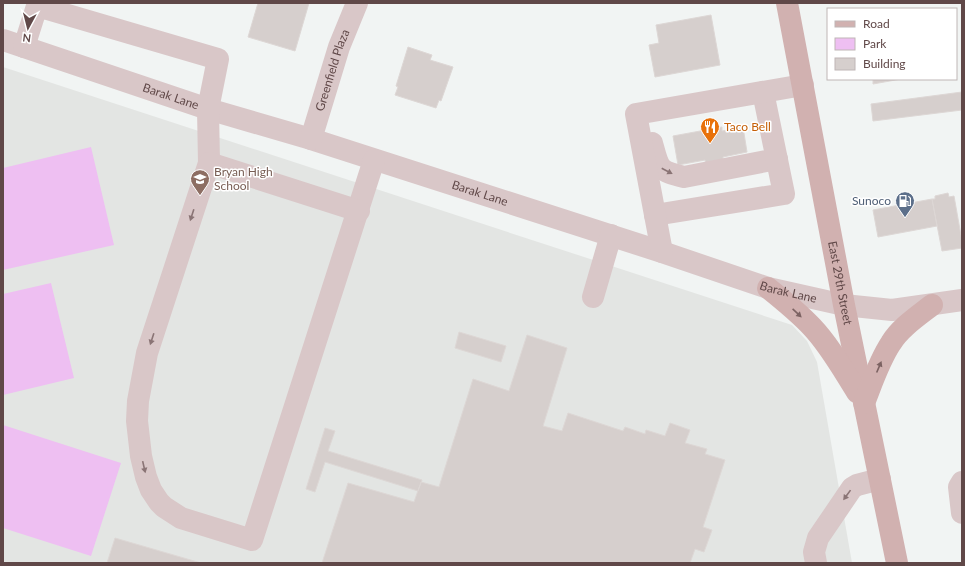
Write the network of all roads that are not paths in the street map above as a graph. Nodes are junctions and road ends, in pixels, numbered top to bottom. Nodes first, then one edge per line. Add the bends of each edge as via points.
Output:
1 (357, 3) edge
2 (787, 3) edge
3 (3, 40) edge
4 (24, 47) junction
5 (803, 85) junction
6 (763, 92) junction
7 (208, 109) junction
8 (656, 111) junction
9 (311, 140) junction
10 (776, 159) junction
11 (374, 160) junction
12 (209, 163) junction
13 (359, 211) junction
14 (655, 215) junction
15 (611, 236) junction
16 (662, 252) junction
17 (768, 288) junction
18 (593, 297) dead end
19 (962, 300) edge
20 (844, 305) junction
21 (932, 305) junction
22 (864, 402) junction
23 (880, 479) junction
24 (962, 482) edge
25 (962, 513) edge
26 (816, 563) edge
27 (897, 563) edge

1 - 9 street, Greenfield Plaza via 339,47
2 - 5 main road, East 29th Street
3 - 4 street, Barak Lane
4 - 7 street, Barak Lane
4 - 7 street via 37,6 218,59
5 - 6 street
5 - 20 main road, East 29th Street
6 - 8 street
6 - 10 street
7 - 9 street, Barak Lane
7 - 12 street
8 -> 10 street via 652,122 651,142 662,170 670,174 684,177
8 - 14 street via 636,114
9 - 11 street, Barak Lane
10 - 14 street via 784,194
11 - 13 street
11 - 15 street, Barak Lane
12 - 13 street
12 -> 13 street via 147,353 138,400 139,438 150,490 164,507 181,518 252,540
14 - 16 street
15 - 16 street, Barak Lane
15 - 18 street
16 - 17 street, Barak Lane
17 - 20 street, Barak Lane
17 -> 22 main road via 812,327
19 - 21 street, Barak Lane
20 - 21 street, Barak Lane via 892,310
20 - 22 main road, East 29th Street
22 -> 21 main road via 892,342
22 - 23 main road, East 29th Street
23 -> 26 street via 852,488 818,538 814,552
23 - 27 main road, East 29th Street
24 - 25 street

